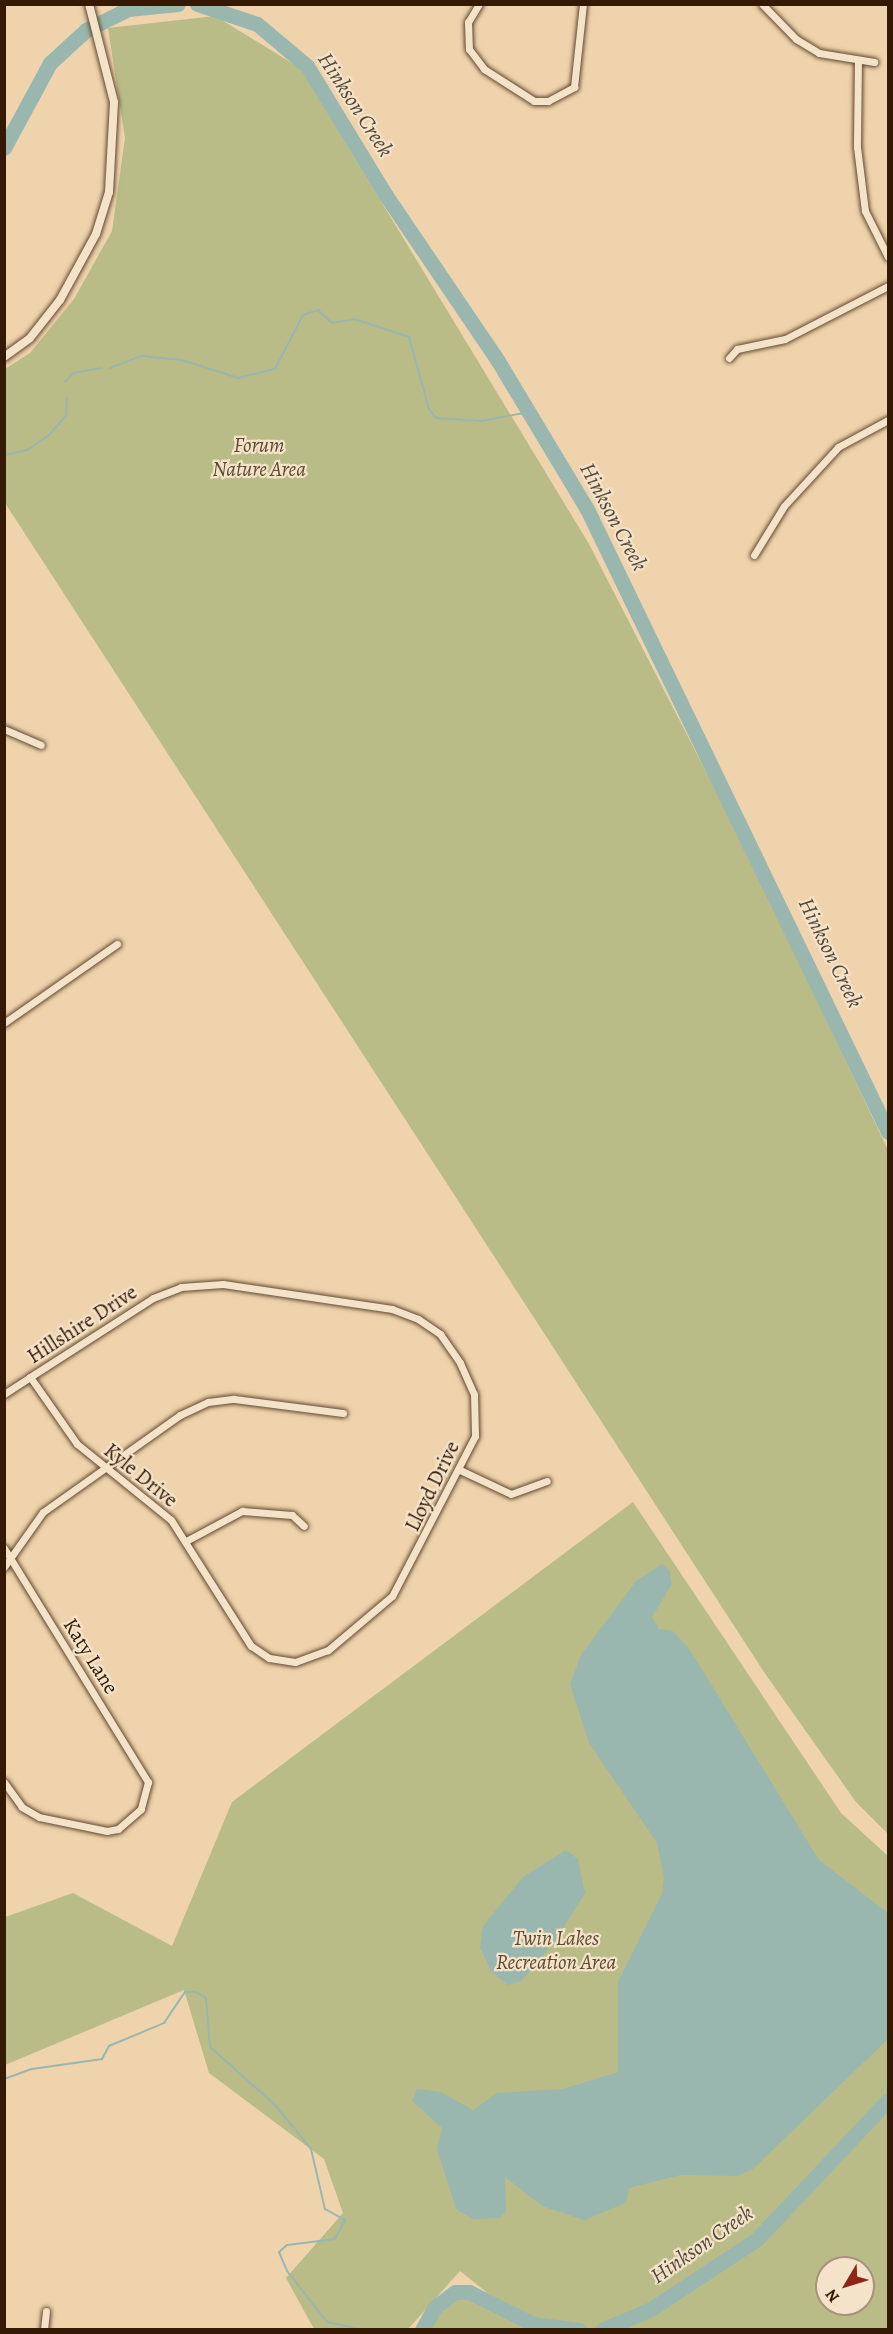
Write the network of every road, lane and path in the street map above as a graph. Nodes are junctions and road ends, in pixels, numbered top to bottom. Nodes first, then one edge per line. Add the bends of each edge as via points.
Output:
1 (90, 4) edge
2 (480, 4) edge
3 (583, 4) edge
4 (762, 4) edge
5 (858, 60) junction
6 (874, 62) dead end
7 (888, 257) edge
8 (888, 286) edge
9 (4, 357) edge
10 (729, 358) dead end
11 (888, 420) edge
12 (754, 555) dead end
13 (4, 729) edge
14 (41, 745) dead end
15 (117, 944) dead end
16 (4, 1023) edge
17 (181, 1287) joint
18 (30, 1377) junction
19 (4, 1394) edge
20 (343, 1413) dead end
21 (105, 1468) junction
22 (460, 1470) junction
23 (547, 1481) dead end
24 (304, 1526) dead end
25 (186, 1541) junction
26 (4, 1548) edge
27 (12, 1561) junction
28 (4, 1567) edge
29 (269, 1658) joint
30 (4, 1782) edge
31 (46, 2311) dead end
32 (44, 2330) edge

1 - 9 street via 114,102 115,150 96,234 60,300 30,338
2 - 3 street via 468,22 469,49 519,94 548,101 566,94 579,75
4 - 5 street via 811,48
5 - 6 street
5 - 7 street via 857,147 865,211
8 - 10 street via 785,339 737,349
11 - 12 street via 838,447 784,506
13 - 14 street
15 - 16 street
17 - 18 street, Hillshire Drive via 153,1298
17 - 22 street, Lloyd Drive via 223,1284 392,1309 418,1319 440,1334 474,1394 475,1436
18 - 19 street, Hillshire Drive
18 - 21 street, Kyle Drive via 65,1431
20 - 21 street via 234,1399 208,1402
21 - 25 street, Kyle Drive via 171,1520
21 - 27 street via 43,1512
22 - 23 street via 511,1494
22 - 29 street, Lloyd Drive via 403,1581 379,1611 315,1657 295,1662
24 - 25 street via 292,1515 242,1510
25 - 29 street, Kyle Drive via 239,1631
26 - 27 street, Katy Lane
27 - 28 street
27 - 30 street, Katy Lane via 148,1782 141,1809 118,1829 107,1831 39,1817 22,1807
31 - 32 street

